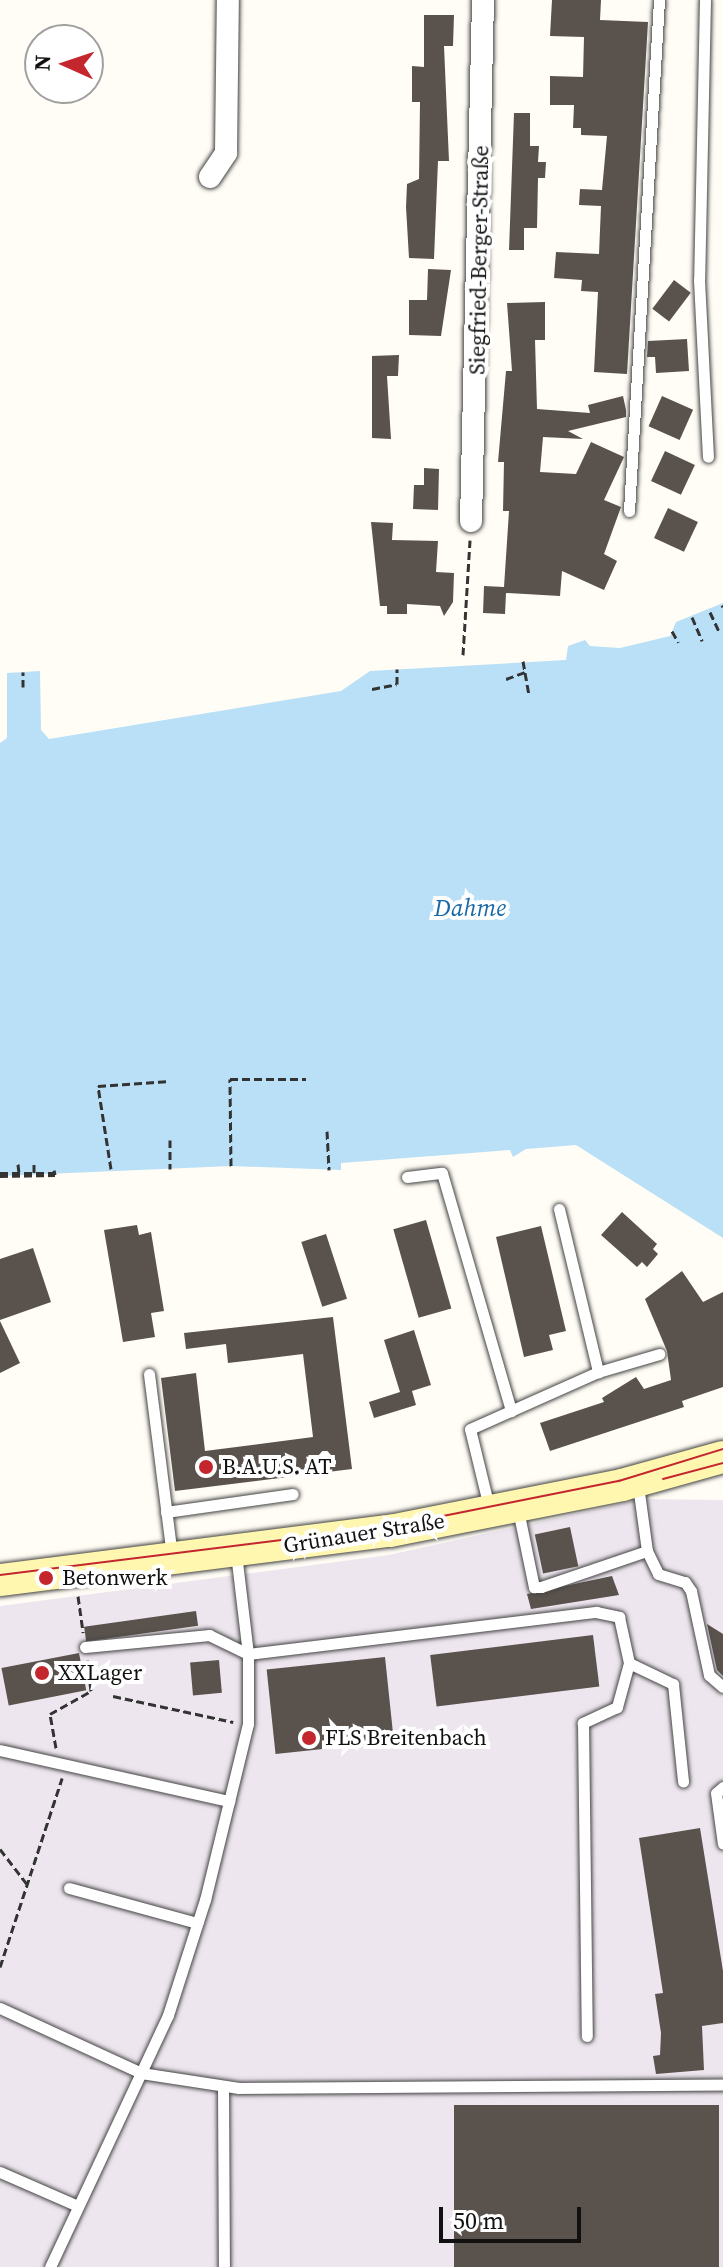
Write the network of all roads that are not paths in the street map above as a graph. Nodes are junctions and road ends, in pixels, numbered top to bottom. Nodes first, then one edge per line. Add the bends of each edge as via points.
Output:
1 (228, 0) edge
2 (483, 0) edge
3 (659, 0) edge
4 (705, 0) edge
5 (210, 177) dead end
6 (708, 457) dead end
7 (629, 511) dead end
8 (471, 521) road end
9 (407, 1177) dead end
10 (559, 1209) dead end
11 (659, 1354) dead end
12 (598, 1372) junction
13 (149, 1374) dead end
14 (511, 1411) junction
15 (718, 1459) edge
16 (637, 1481) junction
17 (293, 1494) dead end
18 (504, 1509) junction
19 (166, 1512) junction
20 (647, 1551) junction
21 (236, 1553) junction
22 (173, 1560) junction
23 (0, 1580) edge
24 (85, 1647) dead end
25 (248, 1654) junction
26 (629, 1663) junction
27 (723, 1687) edge
28 (0, 1750) edge
29 (683, 1781) dead end
30 (723, 1787) edge
31 (229, 1801) junction
32 (723, 1844) edge
33 (69, 1888) dead end
34 (197, 1923) junction
35 (0, 2008) edge
36 (587, 2036) dead end
37 (141, 2073) junction
38 (723, 2085) edge
39 (223, 2086) junction
40 (0, 2172) edge
41 (78, 2206) junction
42 (50, 2267) edge
43 (224, 2267) edge

1 - 5 street via 226,153
2 - 8 street, Siegfried-Berger-Straße
3 - 7 lane
4 - 6 lane via 699,280
9 - 14 lane via 442,1173
10 - 12 lane
11 - 12 lane
12 - 14 lane
13 - 19 lane
14 - 18 lane via 470,1429
15 - 16 main road, Grünauer Straße
16 - 18 main road, Grünauer Straße
16 - 20 lane
17 - 19 lane
18 - 20 lane via 534,1587
18 - 21 main road, Grünauer Straße
19 - 22 lane
20 - 27 lane via 658,1574 685,1582 691,1591 709,1675
21 - 22 main road, Grünauer Straße
21 - 25 lane
22 - 23 main road, Grünauer Straße
24 - 25 lane via 209,1635
25 - 26 lane via 596,1612 622,1621
25 - 31 lane via 248,1724
26 - 29 lane via 673,1684
26 - 36 lane via 617,1707 583,1723
28 - 31 lane
30 - 32 lane via 716,1793
31 - 34 lane
33 - 34 lane
34 - 37 lane
35 - 37 lane
37 - 39 lane
37 - 41 lane
38 - 39 lane
39 - 43 lane
40 - 41 lane
41 - 42 lane

